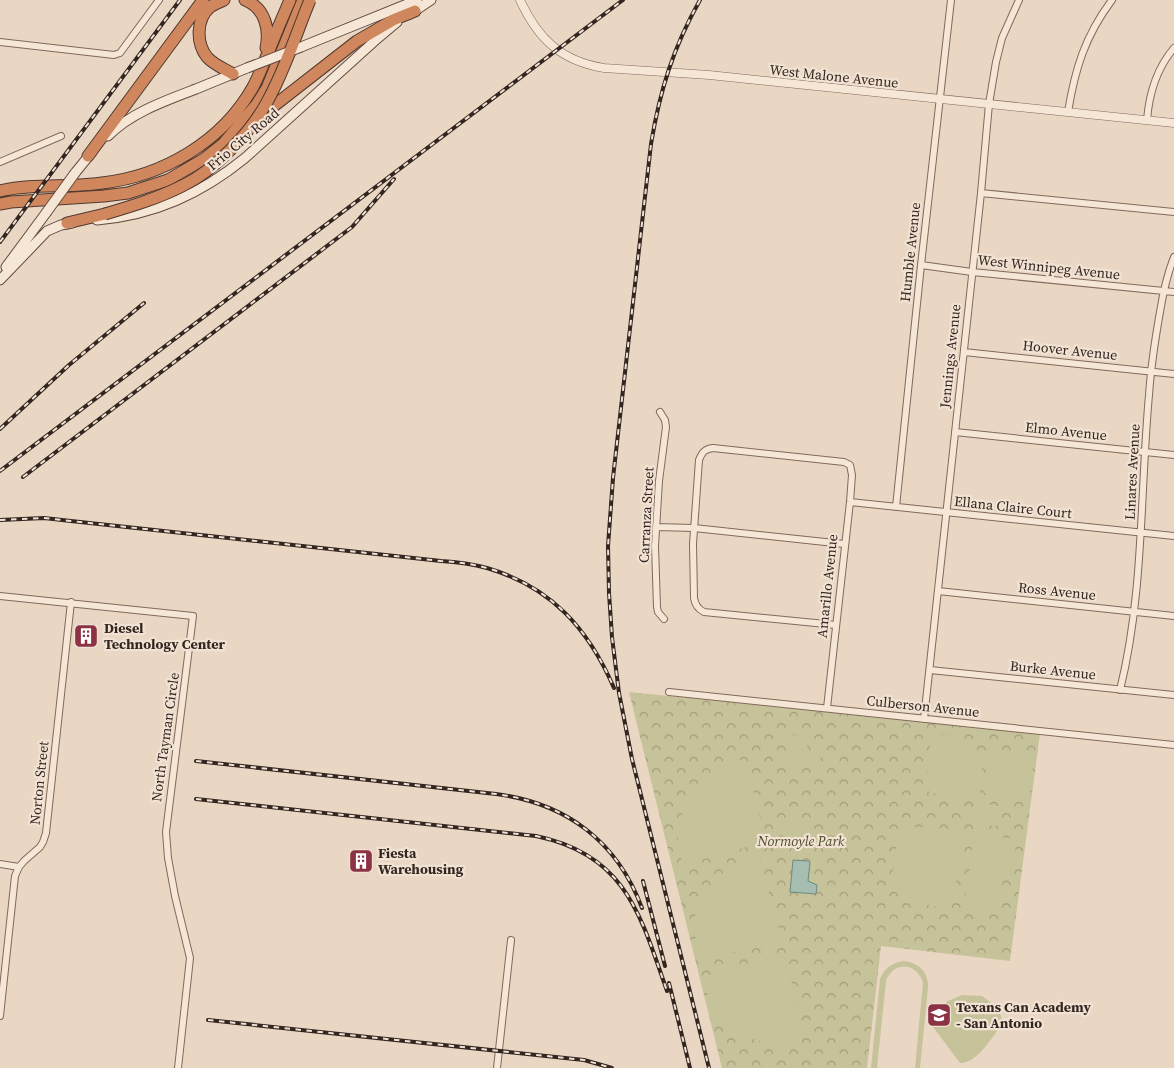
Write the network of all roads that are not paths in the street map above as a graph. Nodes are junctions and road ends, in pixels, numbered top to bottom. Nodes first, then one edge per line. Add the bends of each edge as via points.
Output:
1 (159, 0) edge
2 (203, 0) edge
3 (224, 0) edge
4 (245, 0) edge
5 (290, 0) edge
6 (302, 0) edge
7 (310, 0) edge
8 (430, 0) edge
9 (520, 0) edge
10 (951, 0) edge
11 (1019, 0) edge
12 (1112, 0) edge
13 (416, 5) edge
14 (0, 42) edge
15 (1174, 48) edge
16 (233, 74) junction
17 (260, 74) junction
18 (939, 99) junction
19 (989, 104) junction
20 (1068, 112) junction
21 (1147, 120) junction
22 (1174, 123) edge
23 (62, 136) dead end
24 (223, 144) junction
25 (88, 156) junction
26 (0, 162) edge
27 (0, 191) edge
28 (980, 193) junction
29 (0, 204) edge
30 (1174, 212) edge
31 (44, 216) junction
32 (67, 223) junction
33 (53, 228) junction
34 (1174, 257) edge
35 (921, 265) junction
36 (972, 272) junction
37 (0, 274) edge
38 (0, 280) edge
39 (1163, 291) junction
40 (1174, 292) edge
41 (964, 352) junction
42 (1150, 371) junction
43 (1174, 374) edge
44 (660, 412) dead end
45 (955, 432) junction
46 (1144, 452) junction
47 (1174, 456) edge
48 (850, 502) junction
49 (896, 507) junction
50 (947, 513) junction
51 (656, 527) junction
52 (694, 528) junction
53 (1141, 533) junction
54 (1174, 536) edge
55 (844, 544) junction
56 (938, 591) junction
57 (0, 596) edge
58 (70, 602) junction
59 (1134, 612) junction
60 (1174, 616) edge
61 (664, 619) dead end
62 (836, 626) junction
63 (930, 670) junction
64 (1120, 690) junction
65 (669, 692) dead end
66 (1174, 695) edge
67 (827, 708) junction
68 (924, 718) junction
69 (1174, 745) edge
70 (0, 864) edge
71 (19, 867) junction
72 (511, 940) dead end
73 (0, 1016) edge
74 (178, 1068) edge
75 (497, 1068) edge

1 - 14 street via 120,53 114,55
2 - 25 highway
3 - 16 highway via 210,7 202,19 200,45 213,62
4 - 17 highway via 258,9 266,24 268,38
5 - 17 highway
6 - 24 highway via 267,88 258,104
7 - 32 highway, bridge via 267,103 230,150 186,184 136,205
8 - 13 main road, Frio City Road
9 - 18 street, West Malone Avenue via 546,40 562,54 589,66
10 - 18 street, Humble Avenue
11 - 19 street, Jennings Avenue via 1002,38
12 - 20 street via 1084,47
13 - 16 main road, Frio City Road, bridge
13 - 24 highway via 357,41
13 - 32 main road, Frio City Road via 245,158 212,183 177,201 141,213
15 - 21 street via 1154,83
16 - 25 main road, Frio City Road via 133,117 114,130
17 - 27 highway via 246,99 220,128 197,148 157,170 108,182
18 - 19 street, West Malone Avenue
18 - 35 street, Humble Avenue
19 - 20 street, West Malone Avenue
19 - 28 street, Jennings Avenue
20 - 21 street, West Malone Avenue
21 - 22 street, West Malone Avenue
23 - 26 street
24 - 29 highway via 204,160 168,180 128,193
25 - 31 main road, Frio City Road, bridge
28 - 30 street
28 - 36 street, Jennings Avenue
31 - 33 main road via 44,225
31 - 37 main road, Frio City Road
32 - 33 main road, Frio City Road
33 - 38 main road, Frio City Road via 46,231
34 - 39 street, Linares Avenue
35 - 36 street, West Winnipeg Avenue
35 - 49 street, Humble Avenue
36 - 39 street, West Winnipeg Avenue
36 - 41 street, Jennings Avenue
39 - 40 street, West Winnipeg Avenue
39 - 42 street, Linares Avenue
41 - 42 street, Hoover Avenue
41 - 45 street, Jennings Avenue
42 - 43 street, Hoover Avenue
42 - 46 street, Linares Avenue
44 - 51 street, Carranza Street via 666,427
45 - 46 street, Elmo Avenue
45 - 50 street, Jennings Avenue
46 - 47 street, Elmo Avenue
46 - 53 street, Linares Avenue
48 - 49 street, Ellana Claire Court
48 - 52 street, Amarillo Avenue via 851,468 844,462 713,448 701,454 699,460
48 - 55 street, Amarillo Avenue
49 - 50 street, Ellana Claire Court
50 - 53 street, Ellana Claire Court
50 - 56 street, Jennings Avenue
51 - 52 street
51 - 61 street, Carranza Street via 656,607
52 - 55 street
52 - 62 street via 694,598 699,609
53 - 54 street, Ellana Claire Court
53 - 59 street, Linares Avenue
55 - 62 street, Amarillo Avenue
56 - 59 street, Ross Avenue
56 - 63 street, Jennings Avenue
57 - 58 street
58 - 71 street, Norton Street via 46,833 40,847
58 - 74 street, North Tayman Circle via 194,616 166,832 175,896 190,958
59 - 60 street, Ross Avenue
59 - 64 street, Linares Avenue
62 - 67 street, Amarillo Avenue
63 - 64 street, Burke Avenue
63 - 68 street, Jennings Avenue
64 - 66 street, Burke Avenue
65 - 67 street, Culberson Avenue
67 - 68 street, Culberson Avenue
68 - 69 street, Culberson Avenue
70 - 71 street
71 - 73 street via 15,876
72 - 75 street

